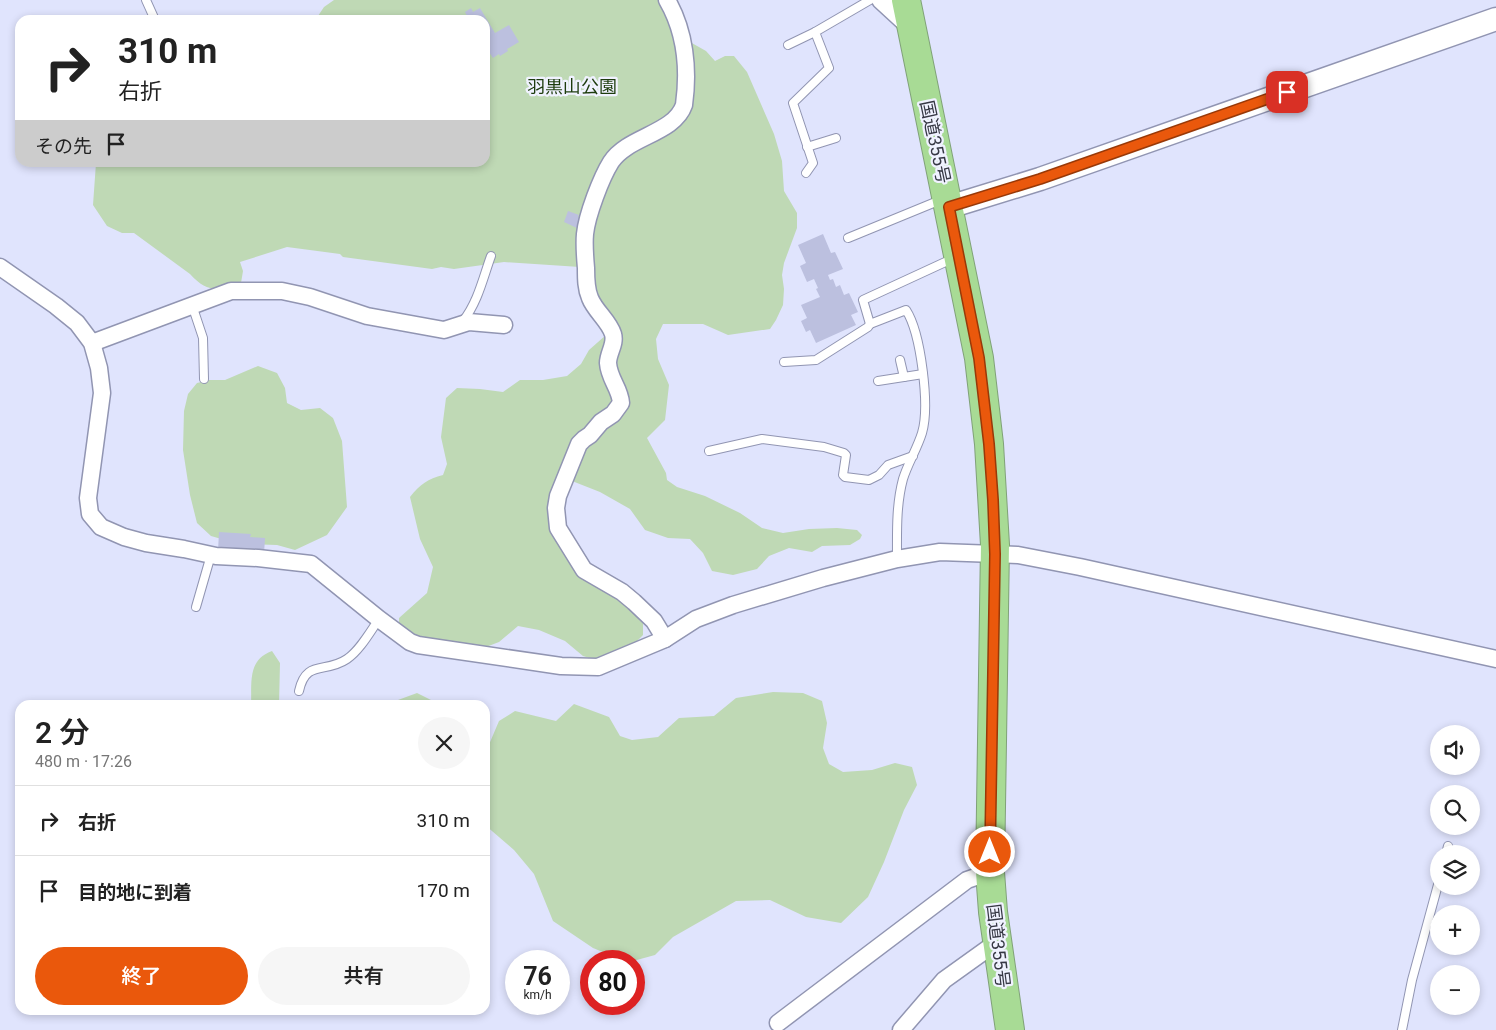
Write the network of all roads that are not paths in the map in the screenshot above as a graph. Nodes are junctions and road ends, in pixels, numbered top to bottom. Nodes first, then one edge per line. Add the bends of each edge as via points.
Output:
1 (146, 0) edge
2 (667, 0) edge
3 (870, 0) edge
4 (880, 0) edge
5 (909, 12) edge
6 (153, 15) edge
7 (1496, 19) edge
8 (815, 32) junction
9 (788, 45) dead end
10 (836, 138) dead end
11 (807, 146) junction
12 (806, 173) dead end
13 (948, 202) junction
14 (848, 238) dead end
15 (491, 256) dead end
16 (958, 256) junction
17 (0, 267) edge
18 (192, 305) junction
19 (462, 323) junction
20 (870, 324) junction
21 (504, 325) dead end
22 (92, 343) junction
23 (900, 360) dead end
24 (784, 362) dead end
25 (923, 374) junction
26 (904, 377) junction
27 (204, 379) dead end
28 (878, 382) dead end
29 (709, 451) dead end
30 (913, 456) junction
31 (995, 554) junction
32 (211, 555) junction
33 (897, 559) junction
34 (196, 607) dead end
35 (379, 619) junction
36 (665, 639) junction
37 (1496, 659) edge
38 (299, 691) dead end
39 (990, 872) junction
40 (1435, 895) edge
41 (997, 942) junction
42 (778, 1023) dead end
43 (901, 1030) edge
44 (1010, 1030) edge
45 (1402, 1030) edge

1 - 6 lane
2 - 36 street via 676,16 685,55 682,112 617,154 603,177 585,234 586,286 595,308 612,332 614,341 608,361 609,372 621,402 618,409 577,448 556,508 558,528 584,570 634,602 654,621
3 - 8 lane
4 - 5 street via 905,23
5 - 13 highway, 国道355号
7 - 13 street via 1040,179
8 - 9 lane
8 - 11 lane via 829,68 793,104
10 - 11 lane
11 - 12 lane via 813,163
13 - 14 lane
13 - 16 highway, 国道355号
15 - 19 lane via 480,290
16 - 20 lane via 863,300
16 - 31 highway, 国道355号 via 980,368 989,444
17 - 22 street via 56,306
18 - 19 street via 231,291 282,291 367,316 444,330
18 - 22 street
18 - 27 lane via 203,338
19 - 21 street
20 - 24 lane via 816,360
20 - 25 lane via 906,310 912,318
22 - 32 street via 102,393 88,498 90,514 101,527 124,538
23 - 26 lane
25 - 26 lane
25 - 30 lane via 925,413
26 - 28 lane
29 - 30 lane via 762,439 824,447 846,455 845,477 869,480 888,465
30 - 33 lane via 899,498
31 - 33 street via 940,552
31 - 37 street via 1080,567
31 - 39 highway, 国道355号
32 - 34 lane
32 - 35 street via 311,564
33 - 36 street via 733,605 696,619
35 - 36 street via 418,645 561,666 598,667
35 - 38 lane via 347,659 309,672 302,678
39 - 41 highway, 国道355号
39 - 42 street via 967,880
40 - 45 lane
41 - 43 street via 944,980
41 - 44 highway, 国道355号

